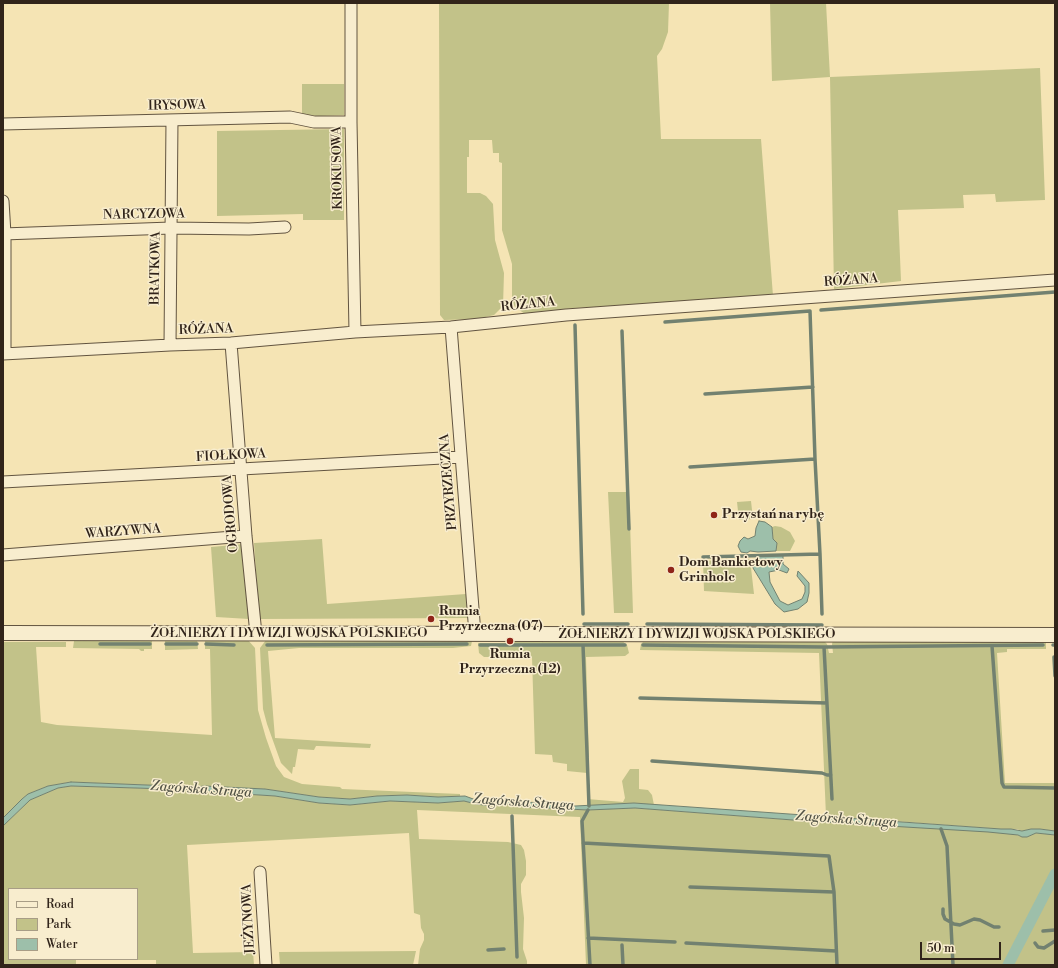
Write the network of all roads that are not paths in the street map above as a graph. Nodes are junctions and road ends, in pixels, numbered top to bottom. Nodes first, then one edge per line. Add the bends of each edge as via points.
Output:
1 (351, 3) edge
2 (172, 120) junction
3 (351, 122) junction
4 (3, 124) edge
5 (3, 201) edge
6 (285, 227) dead end
7 (171, 228) junction
8 (4, 234) edge
9 (1055, 280) edge
10 (451, 327) junction
11 (355, 332) junction
12 (231, 344) junction
13 (170, 345) junction
14 (4, 354) edge
15 (461, 457) junction
16 (241, 469) junction
17 (3, 482) edge
18 (246, 536) junction
19 (3, 555) edge
20 (3, 634) edge
21 (256, 634) junction
22 (476, 634) junction
23 (1055, 635) edge
24 (260, 872) dead end
25 (266, 965) edge

1 - 3 street, KROKUSOWA
2 - 3 street, IRYSOWA via 290,117 314,122
2 - 4 street, IRYSOWA
2 - 7 street, BRATKOWA
3 - 11 street, KROKUSOWA
5 - 8 street
6 - 7 street, NARCYZOWA
7 - 8 street, NARCYZOWA
7 - 13 street, BRATKOWA
8 - 14 street
9 - 10 street, RÓŻANA via 566,315
10 - 11 street, RÓŻANA
10 - 15 street, PRZYRZECZNA
11 - 12 street, RÓŻANA
12 - 13 street, RÓŻANA
12 - 16 street, OGRODOWA
13 - 14 street, RÓŻANA
15 - 16 street, FIOŁKOWA
15 - 22 street, PRZYRZECZNA
16 - 17 street, FIOŁKOWA
16 - 18 street, OGRODOWA
18 - 19 street, WARZYWNA
18 - 21 street, OGRODOWA
20 - 21 street, ŻOŁNIERZY I DYWIZJI WOJSKA POLSKIEGO
21 - 22 street, ŻOŁNIERZY I DYWIZJI WOJSKA POLSKIEGO
22 - 23 street, ŻOŁNIERZY I DYWIZJI WOJSKA POLSKIEGO
24 - 25 street, JEŻYNOWA

